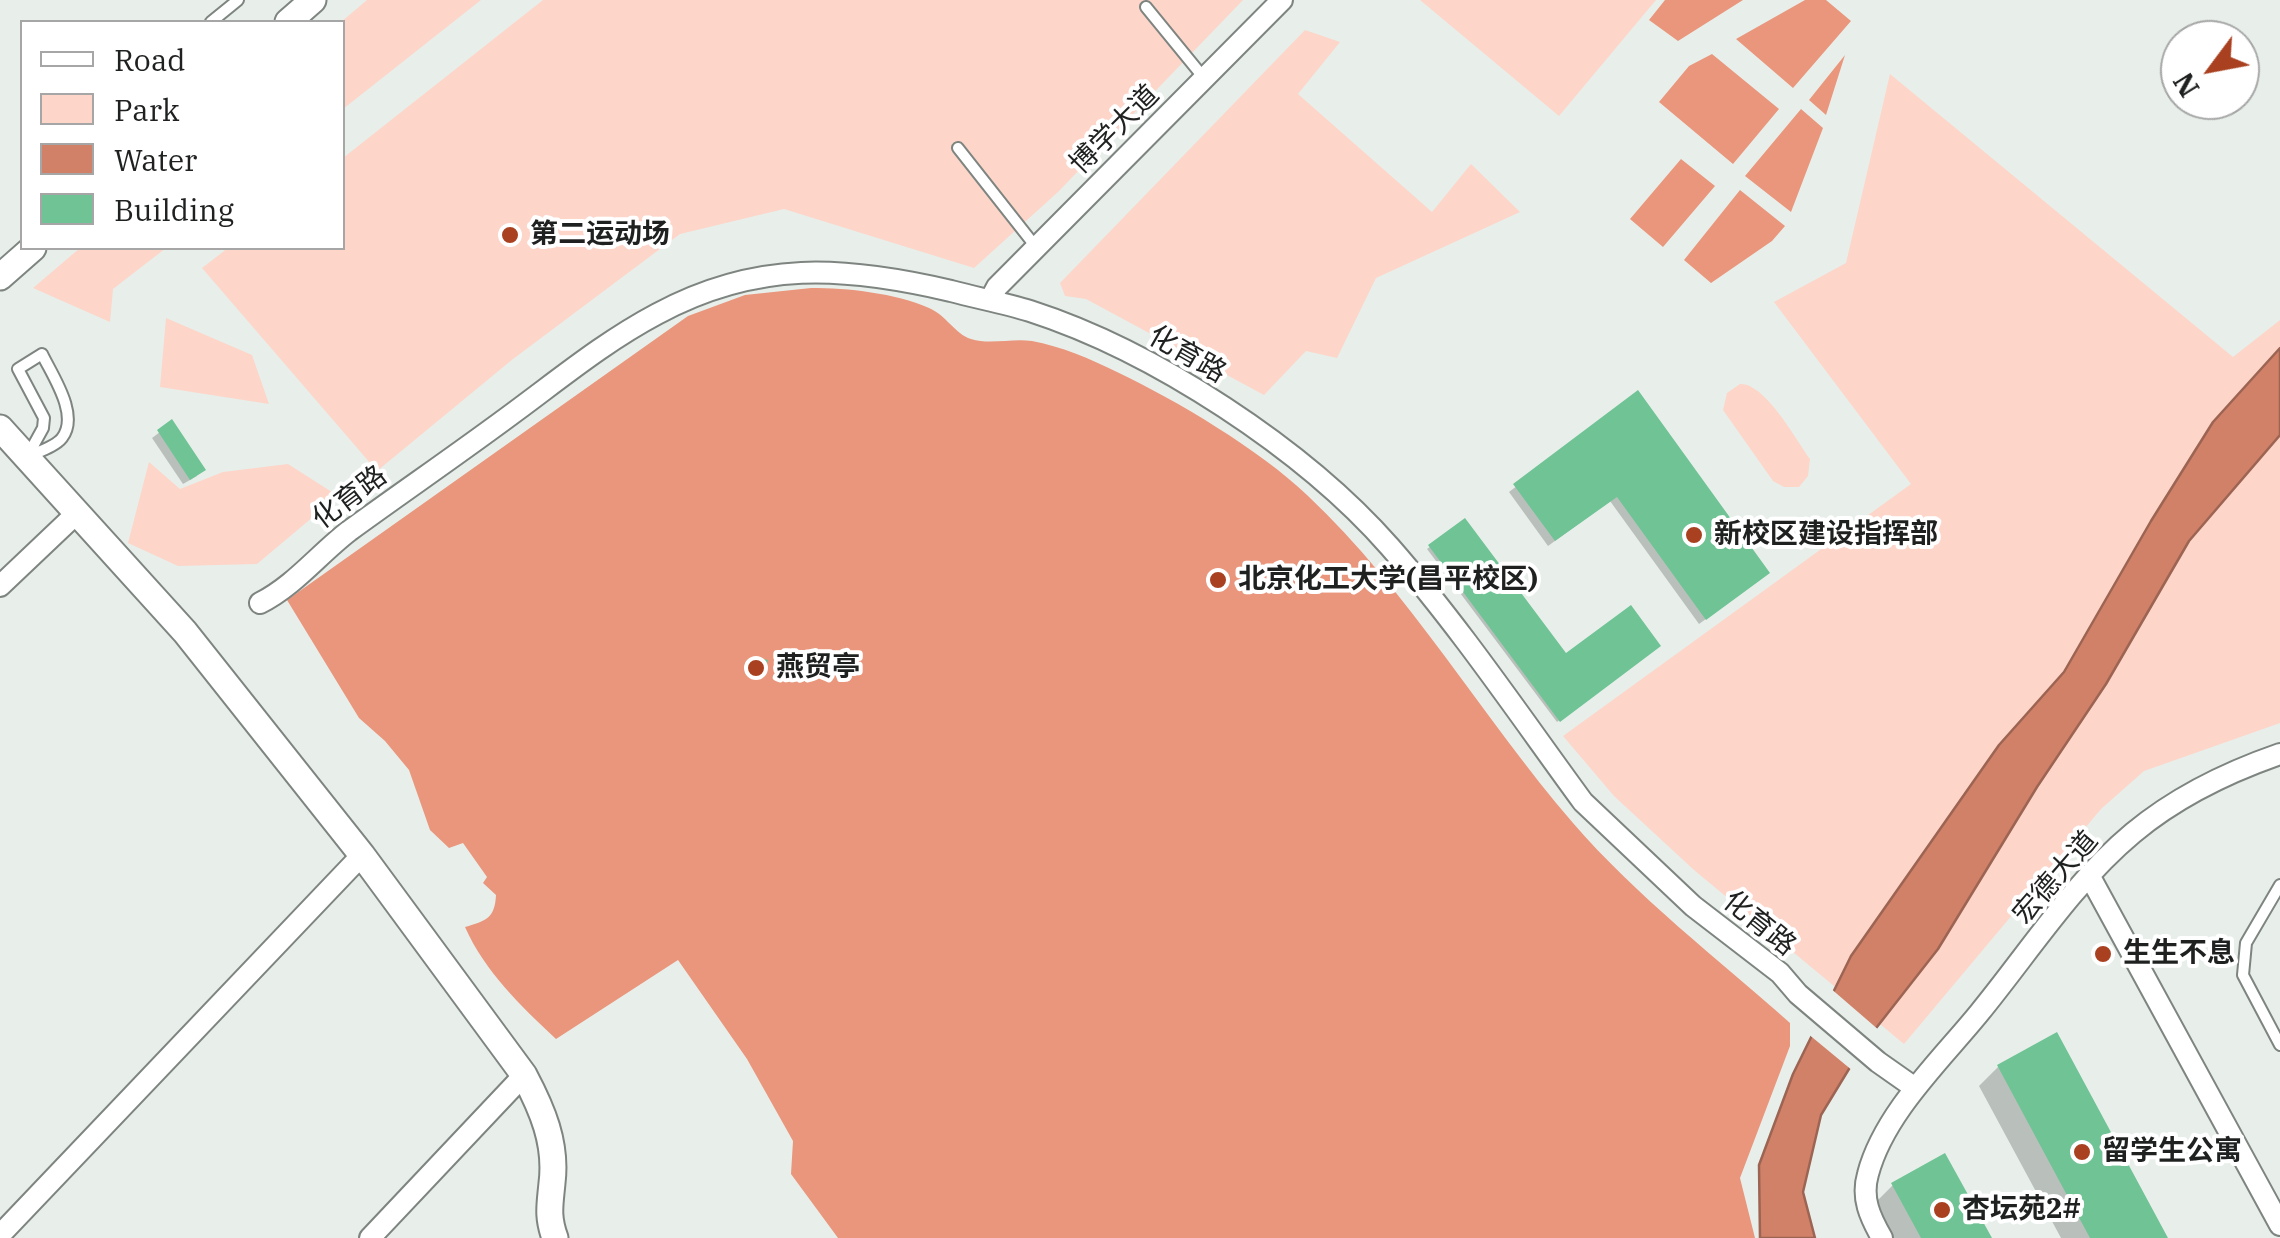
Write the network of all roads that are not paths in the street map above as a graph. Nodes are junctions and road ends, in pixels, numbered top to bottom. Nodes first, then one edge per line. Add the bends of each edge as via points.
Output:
1 (238, 0) edge
2 (314, 0) edge
3 (1282, 0) edge
4 (1146, 7) dead end
5 (213, 20) edge
6 (290, 20) edge
7 (1204, 78) junction
8 (958, 148) dead end
9 (1036, 247) junction
10 (31, 250) edge
11 (0, 277) edge
12 (990, 300) junction
13 (0, 428) edge
14 (26, 457) junction
15 (77, 512) junction
16 (0, 586) edge
17 (260, 603) dead end
18 (2280, 754) edge
19 (362, 855) junction
20 (2089, 876) junction
21 (2280, 885) edge
22 (2280, 1045) edge
23 (524, 1075) junction
24 (1915, 1088) junction
25 (2280, 1225) edge
26 (0, 1235) edge
27 (370, 1238) edge
28 (555, 1238) edge
29 (1882, 1238) edge

1 - 5 lane
2 - 6 street
3 - 7 street, 博学大道
4 - 7 lane
7 - 9 street, 博学大道
8 - 9 lane
9 - 12 street, 博学大道
10 - 11 street
12 - 17 street, 化育路 via 845,271 773,275 661,311 584,360
12 - 24 street, 化育路 via 1102,339 1248,422 1298,460 1388,545 1582,802 1693,906
13 - 14 street
14 - 14 lane via 61,440 68,426 67,408 42,354 18,369 44,418
14 - 15 street
15 - 16 street
15 - 19 street via 185,632
18 - 20 street, 宏德大道 via 2156,815
19 - 23 street
19 - 26 street
20 - 24 street, 宏德大道
20 - 25 street
21 - 22 lane via 2246,943 2244,975
23 - 27 street
23 - 28 street via 544,1113 552,1148 548,1217
24 - 29 street, 宏德大道 via 1866,1178 1865,1202

